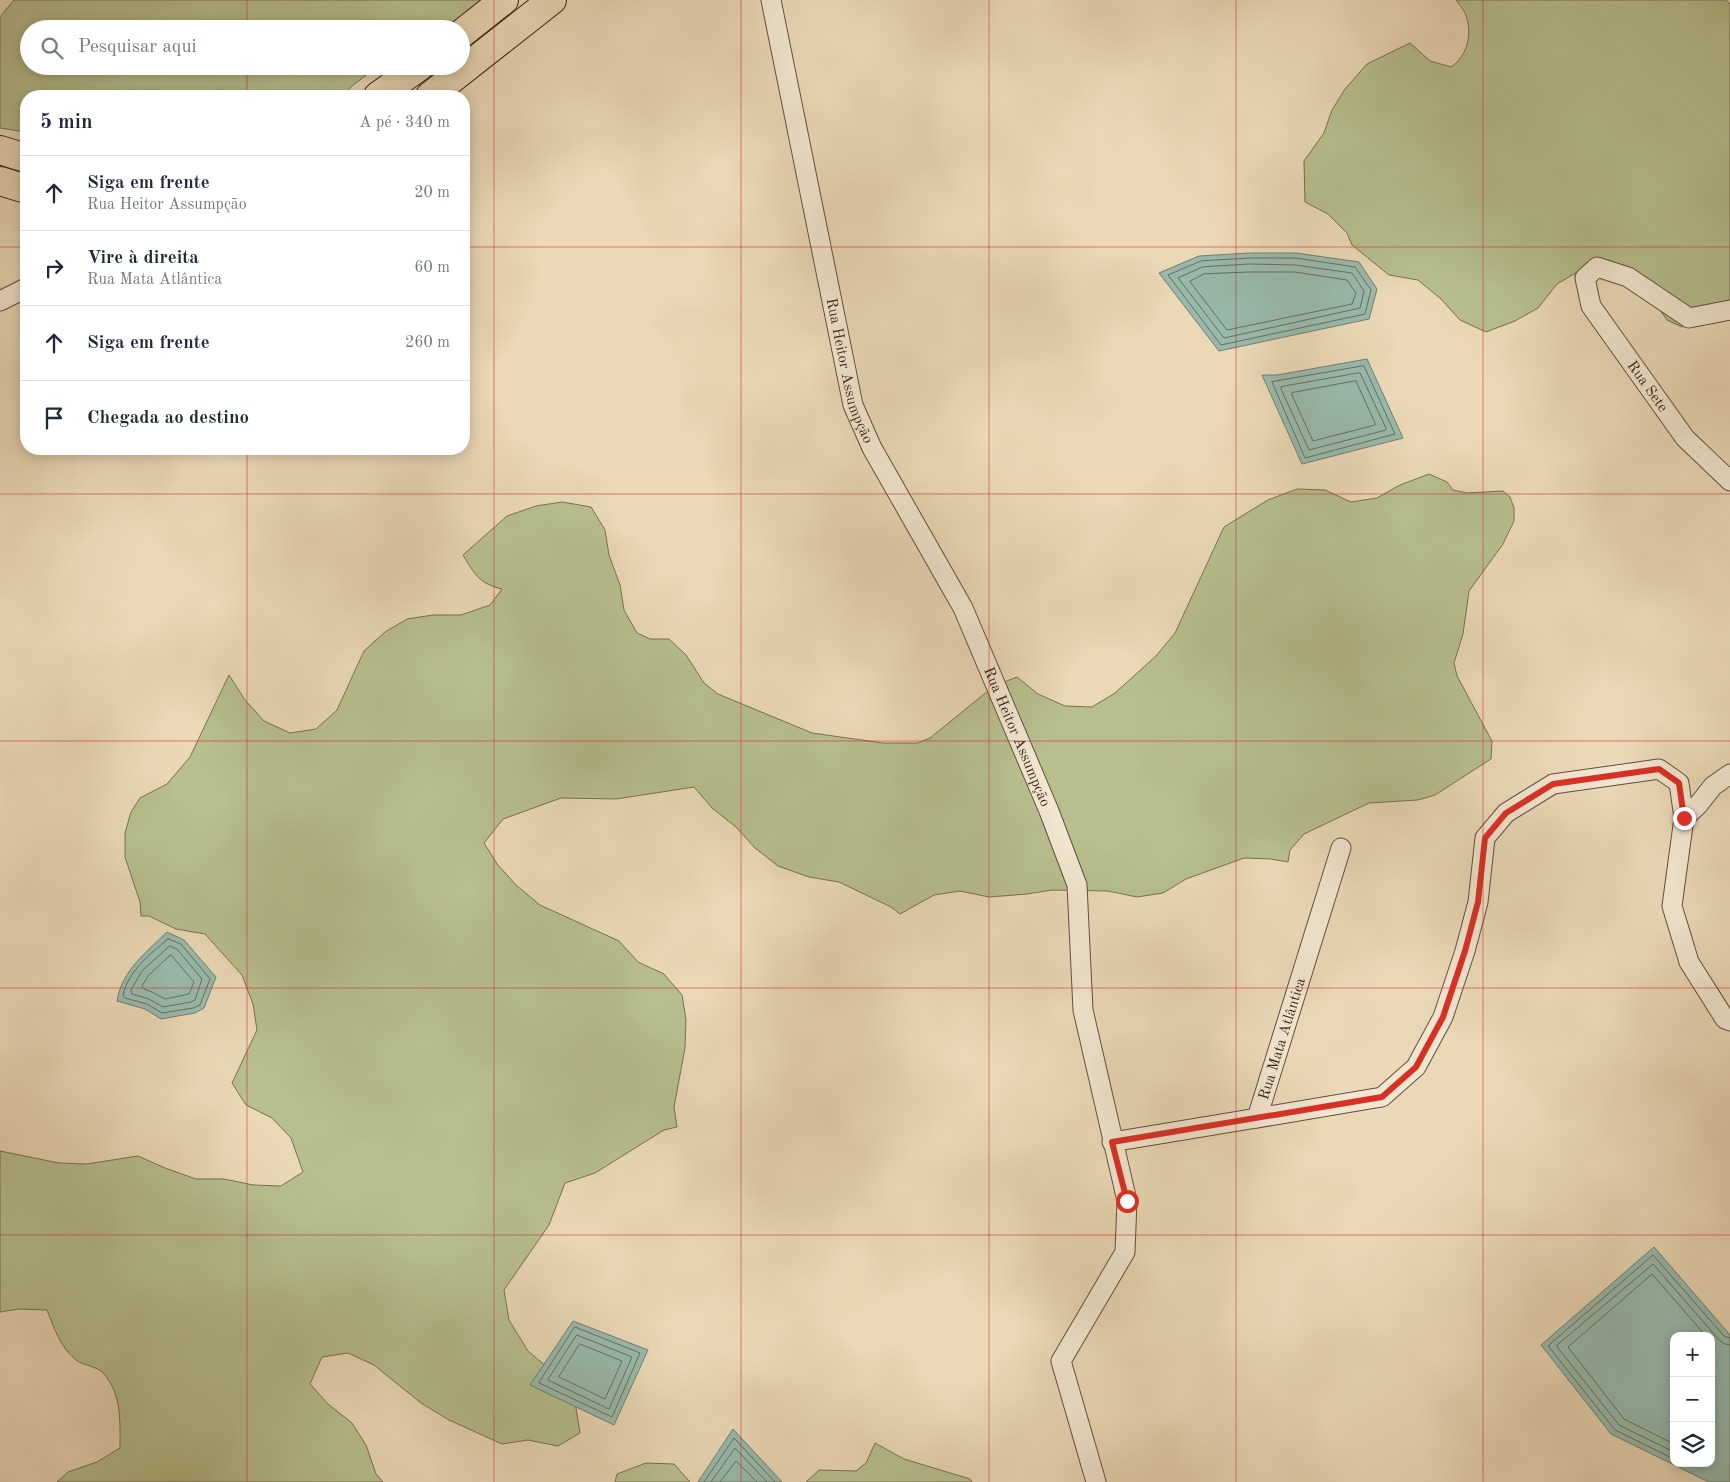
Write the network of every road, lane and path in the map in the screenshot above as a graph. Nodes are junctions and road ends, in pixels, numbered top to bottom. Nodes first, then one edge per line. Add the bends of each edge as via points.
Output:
1 (504, 0) edge
2 (552, 0) edge
3 (771, 0) edge
4 (470, 27) edge
5 (470, 65) edge
6 (407, 75) edge
7 (457, 75) edge
8 (386, 90) edge
9 (438, 90) edge
10 (0, 150) edge
11 (20, 156) edge
12 (0, 181) edge
13 (20, 186) edge
14 (20, 291) edge
15 (0, 301) edge
16 (1730, 310) edge
17 (1730, 481) edge
18 (1730, 774) edge
19 (1684, 818) junction
20 (1341, 848) dead end
21 (1730, 1021) edge
22 (1257, 1118) junction
23 (1112, 1142) junction
24 (1096, 1482) edge

1 - 4 highway
2 - 5 highway
3 - 23 street, Rua Heitor Assumpção via 853,406 872,448 963,608 1078,886 1083,1010
6 - 8 highway
7 - 9 highway
10 - 11 highway
12 - 13 highway
14 - 15 street
16 - 17 street, Rua Sete via 1689,318 1628,277 1598,267 1585,278 1591,306 1684,438
18 - 19 street via 1713,786
19 - 21 street via 1672,906 1689,962 1725,1019
19 - 22 street via 1679,783 1659,769 1553,784 1506,813 1485,838 1478,902 1465,951 1443,1017 1416,1067 1382,1097
20 - 22 street, Rua Mata Atlântica
22 - 23 street, Rua Mata Atlântica
23 - 24 street, Rua Heitor Assumpção via 1127,1201 1125,1252 1061,1361

